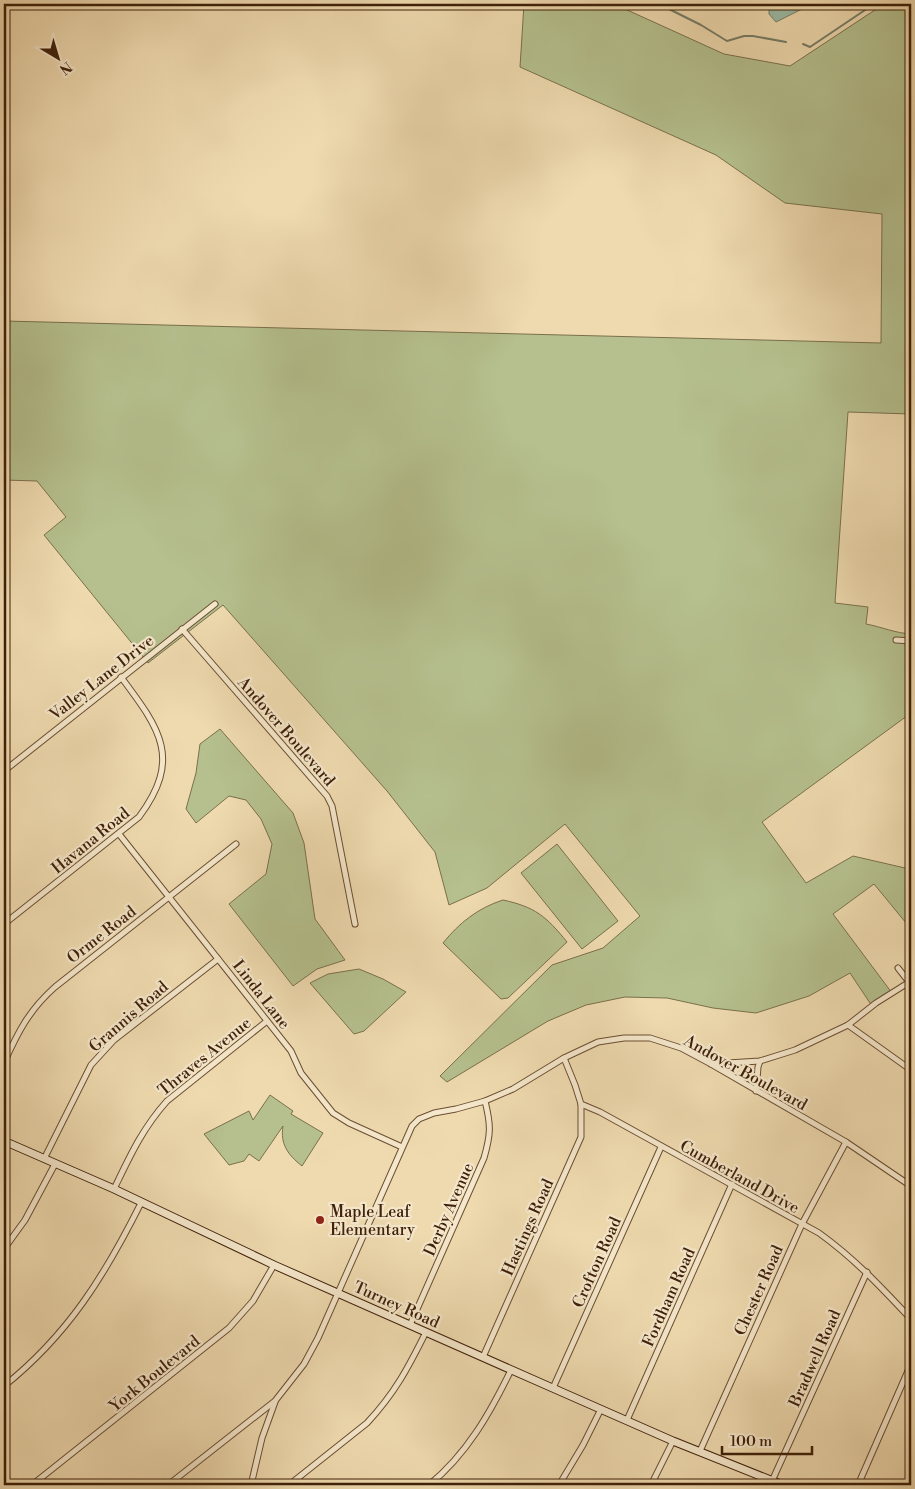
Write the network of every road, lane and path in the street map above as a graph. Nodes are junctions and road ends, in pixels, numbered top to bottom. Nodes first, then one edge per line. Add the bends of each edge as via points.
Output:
1 (6, 4) edge
2 (4, 8) edge
3 (214, 604) dead end
4 (182, 629) junction
5 (896, 640) dead end
6 (911, 641) edge
7 (121, 677) junction
8 (4, 771) edge
9 (119, 834) junction
10 (236, 844) dead end
11 (168, 897) junction
12 (4, 924) edge
13 (355, 924) dead end
14 (218, 959) junction
15 (898, 968) dead end
16 (910, 982) edge
17 (267, 1021) junction
18 (848, 1025) junction
19 (564, 1058) junction
20 (760, 1061) junction
21 (4, 1063) edge
22 (710, 1064) junction
23 (911, 1070) edge
24 (756, 1090) junction
25 (485, 1101) junction
26 (581, 1104) junction
27 (4, 1141) edge
28 (846, 1142) junction
29 (402, 1147) junction
30 (661, 1147) junction
31 (44, 1159) junction
32 (55, 1164) junction
33 (732, 1184) junction
34 (911, 1186) edge
35 (114, 1189) junction
36 (140, 1202) junction
37 (802, 1224) junction
38 (4, 1249) edge
39 (274, 1265) junction
40 (867, 1272) junction
41 (338, 1293) junction
42 (911, 1319) edge
43 (410, 1325) junction
44 (426, 1332) junction
45 (483, 1357) junction
46 (911, 1364) edge
47 (511, 1370) junction
48 (4, 1386) edge
49 (553, 1388) junction
50 (276, 1401) junction
51 (600, 1409) junction
52 (627, 1420) junction
53 (672, 1441) junction
54 (700, 1451) junction
55 (772, 1481) junction
56 (32, 1485) edge
57 (168, 1485) edge
58 (251, 1485) edge
59 (289, 1485) edge
60 (429, 1485) edge
61 (559, 1485) edge
62 (651, 1485) edge
63 (783, 1485) edge
64 (858, 1485) edge

1 - 2 main road
3 - 4 street, Valley Lane Drive
4 - 7 street, Valley Lane Drive
4 - 13 street, Andover Boulevard via 332,806
5 - 6 street
7 - 8 street, Valley Lane Drive
7 - 9 street, Havana Road via 158,732 163,766 151,801 139,817
9 - 11 street, Linda Lane
9 - 12 street, Havana Road
10 - 11 street, Orme Road
11 - 14 street, Linda Lane
11 - 21 street, Orme Road via 39,1001 20,1027
14 - 17 street, Linda Lane
14 - 31 street, Grannis Road via 114,1040 91,1065
15 - 16 street
16 - 18 street
17 - 29 street, Linda Lane via 291,1051 301,1073 333,1112 349,1123
17 - 35 street, Thraves Avenue via 167,1101 153,1116
18 - 20 street via 795,1050
18 - 23 street
19 - 22 street, Andover Boulevard via 598,1042 650,1038 681,1048
19 - 25 street, Andover Boulevard via 513,1089
19 - 26 street
20 - 22 street
20 - 24 street
22 - 24 street, Andover Boulevard
24 - 28 street, Andover Boulevard
25 - 29 street, Andover Boulevard via 419,1119
25 - 43 street, Derby Avenue via 491,1122 484,1158
26 - 30 street, Cumberland Drive
26 - 45 street, Hastings Road via 581,1137
27 - 31 main road, Turney Road
28 - 34 street, Andover Boulevard
28 - 37 street, Chester Road
29 - 41 street
30 - 33 street, Cumberland Drive
30 - 49 street, Crofton Road
31 - 32 main road, Turney Road
32 - 35 main road, Turney Road
32 - 38 street via 25,1220
33 - 37 street, Cumberland Drive
33 - 52 street, Fordham Road
35 - 36 main road, Turney Road
36 - 39 main road, Turney Road
36 - 48 street via 104,1273 78,1310
37 - 40 street, Cumberland Drive via 845,1252
37 - 54 street, Chester Road
39 - 41 main road, Turney Road
39 - 56 street, York Boulevard via 253,1301 229,1328
40 - 42 street, Cumberland Drive
40 - 55 street, Bradwell Road
41 - 43 main road, Turney Road
41 - 50 street via 311,1352
43 - 44 main road, Turney Road
44 - 45 main road, Turney Road
44 - 59 street via 399,1385 376,1413
45 - 47 main road, Turney Road
46 - 64 street
47 - 49 main road, Turney Road
47 - 60 street via 473,1438
49 - 51 main road, Turney Road
50 - 57 street
50 - 58 street via 262,1438
51 - 52 main road, Turney Road
51 - 61 street via 584,1445
52 - 53 main road, Turney Road
53 - 54 main road, Turney Road
53 - 62 street
54 - 55 main road, Turney Road
55 - 63 main road, Turney Road

